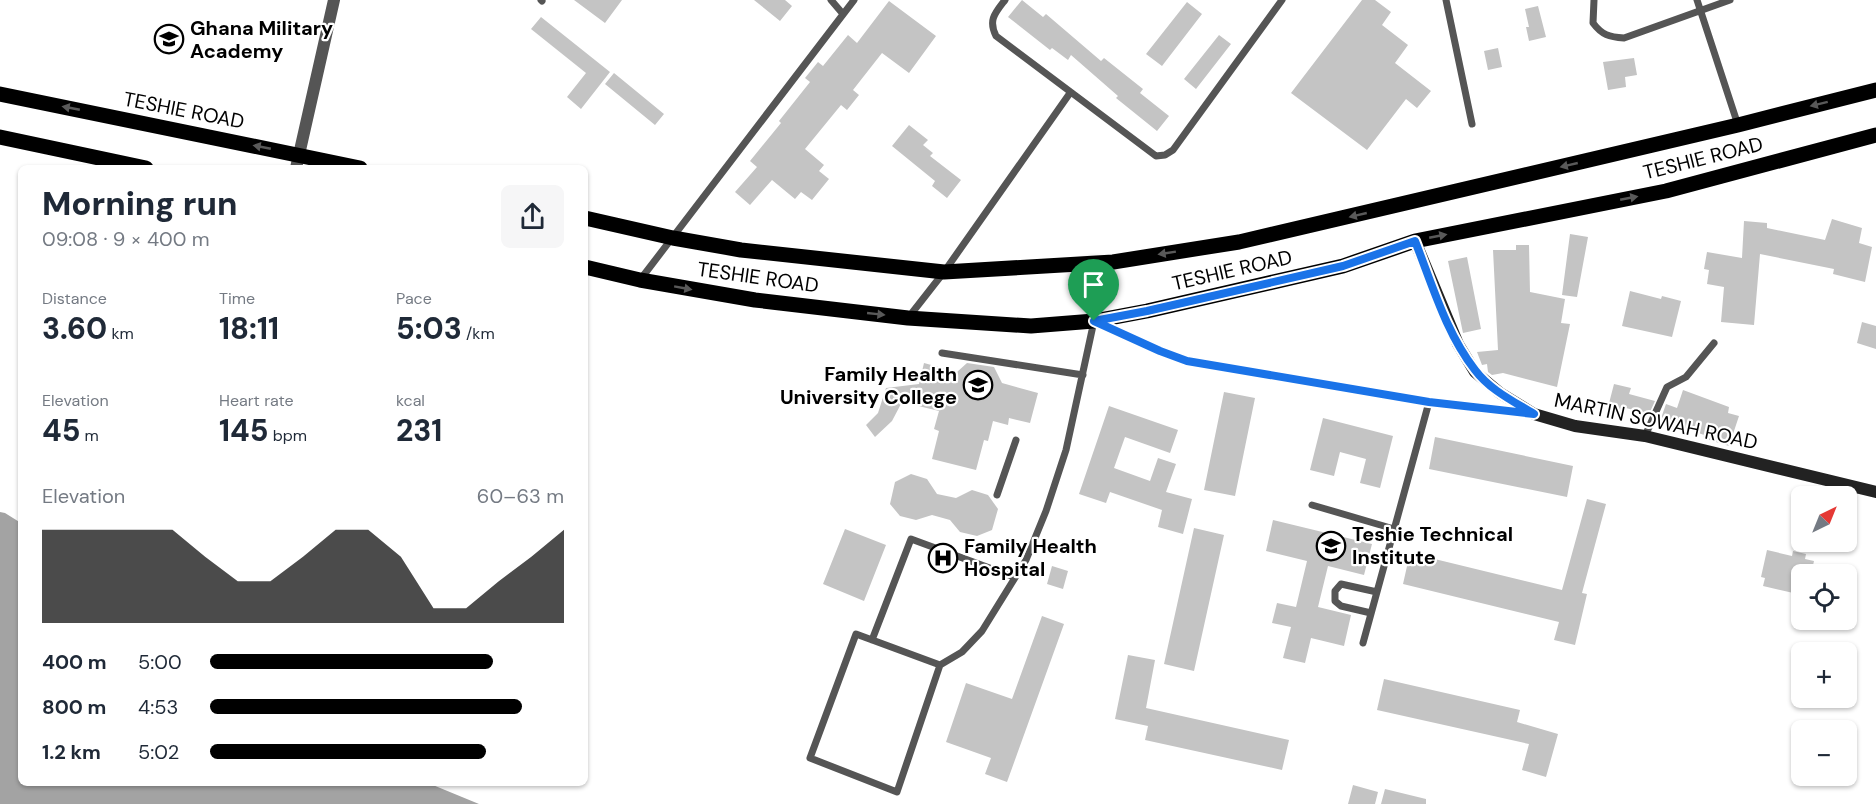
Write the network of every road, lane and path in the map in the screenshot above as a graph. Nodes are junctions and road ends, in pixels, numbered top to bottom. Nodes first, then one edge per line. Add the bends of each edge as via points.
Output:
1 (334, 0) edge
2 (831, 0) edge
3 (854, 0) edge
4 (1005, 0) edge
5 (1282, 0) edge
6 (1446, 0) edge
7 (1594, 0) edge
8 (1696, 0) edge
9 (1730, 0) edge
10 (1699, 10) junction
11 (843, 14) junction
12 (1876, 90) edge
13 (1070, 93) junction
14 (0, 94) edge
15 (1472, 124) dead end
16 (1738, 125) junction
17 (1876, 135) edge
18 (0, 137) edge
19 (298, 161) edge
20 (132, 165) edge
21 (333, 165) edge
22 (588, 219) edge
23 (673, 238) junction
24 (1415, 241) junction
25 (588, 268) edge
26 (944, 272) junction
27 (640, 280) junction
28 (908, 318) junction
29 (1094, 321) junction
30 (1714, 344) dead end
31 (942, 353) dead end
32 (1083, 375) junction
33 (1429, 402) junction
34 (1534, 414) junction
35 (1645, 436) junction
36 (1016, 440) dead end
37 (1876, 492) edge
38 (998, 495) dead end
39 (1312, 505) dead end
40 (1394, 529) junction
41 (1014, 577) junction
42 (1377, 592) junction
43 (1371, 613) junction
44 (872, 640) junction
45 (1364, 643) dead end
46 (940, 665) junction

1 - 19 street
2 - 11 lane
3 - 11 lane
4 - 13 lane via 991,21 996,36
5 - 13 lane via 1173,150 1165,155 1156,156
6 - 15 lane
7 - 10 lane via 1593,23 1609,37 1624,38
8 - 10 lane
9 - 10 lane
10 - 16 lane
11 - 23 lane
12 -> 16 main road, TESHIE ROAD
13 - 26 lane
19 -> 14 main road, TESHIE ROAD
16 -> 26 main road, TESHIE ROAD via 1239,242 1113,262
24 -> 17 main road, TESHIE ROAD via 1666,191
18 - 20 main road
19 - 21 main road, TESHIE ROAD
22 - 23 main road, TESHIE ROAD
23 - 26 main road, TESHIE ROAD via 741,250
23 - 27 lane
24 - 29 main road, TESHIE ROAD via 1343,266
24 - 34 street, MARTIN SOWAH ROAD via 1458,344 1475,372
25 - 27 main road, TESHIE ROAD
26 - 28 lane
27 -> 28 main road, TESHIE ROAD via 755,300
28 - 29 main road, TESHIE ROAD via 1030,326
29 - 32 lane
29 - 33 lane via 1187,361
30 - 35 lane via 1686,377 1667,387
31 - 32 lane
32 - 41 lane via 1066,450 1046,511 1026,560
33 - 34 lane
33 - 40 lane
34 - 35 street, MARTIN SOWAH ROAD via 1575,426
35 - 37 street, MARTIN SOWAH ROAD
36 - 38 lane
39 - 40 lane
40 - 42 lane
41 - 44 lane via 911,539
41 - 46 lane via 982,632 962,652
42 - 43 lane
42 - 43 lane via 1341,584 1335,591 1335,602 1341,606
43 - 45 lane
44 - 46 lane
44 - 46 lane via 856,634 810,758 897,792

